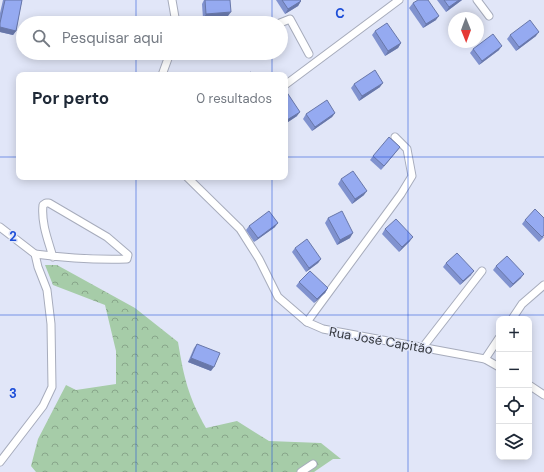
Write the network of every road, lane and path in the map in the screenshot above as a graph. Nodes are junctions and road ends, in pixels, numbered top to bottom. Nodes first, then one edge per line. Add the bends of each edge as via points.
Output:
1 (172, 0) edge
2 (399, 0) edge
3 (477, 0) edge
4 (175, 16) edge
5 (489, 16) dead end
6 (288, 20) edge
7 (309, 54) dead end
8 (167, 60) edge
9 (163, 72) edge
10 (288, 83) edge
11 (395, 137) dead end
12 (190, 180) edge
13 (0, 227) edge
14 (36, 254) junction
15 (53, 257) junction
16 (482, 271) dead end
17 (544, 285) edge
18 (514, 316) edge
19 (307, 322) junction
20 (496, 342) edge
21 (423, 347) junction
22 (485, 359) junction
23 (496, 365) edge
24 (532, 387) edge
25 (544, 395) edge
26 (0, 462) edge
27 (312, 464) dead end
28 (301, 472) edge

1 - 4 street
2 - 10 street
3 - 5 street
6 - 7 street via 290,19
8 - 9 street
11 - 19 street via 407,149 412,176
12 - 19 street, Rua José Capitão via 240,229 278,297
13 - 14 street
14 - 15 street
14 - 26 street via 38,268 47,290 52,387 43,406
15 - 15 street via 42,213 43,205 46,203 107,237 128,255 127,259 82,260
16 - 21 street
17 - 18 street via 522,304
19 - 21 street, Rua José Capitão via 323,329
20 - 22 street
21 - 22 street, Rua José Capitão
22 - 23 street, Rua José Capitão
24 - 25 street
27 - 28 street

